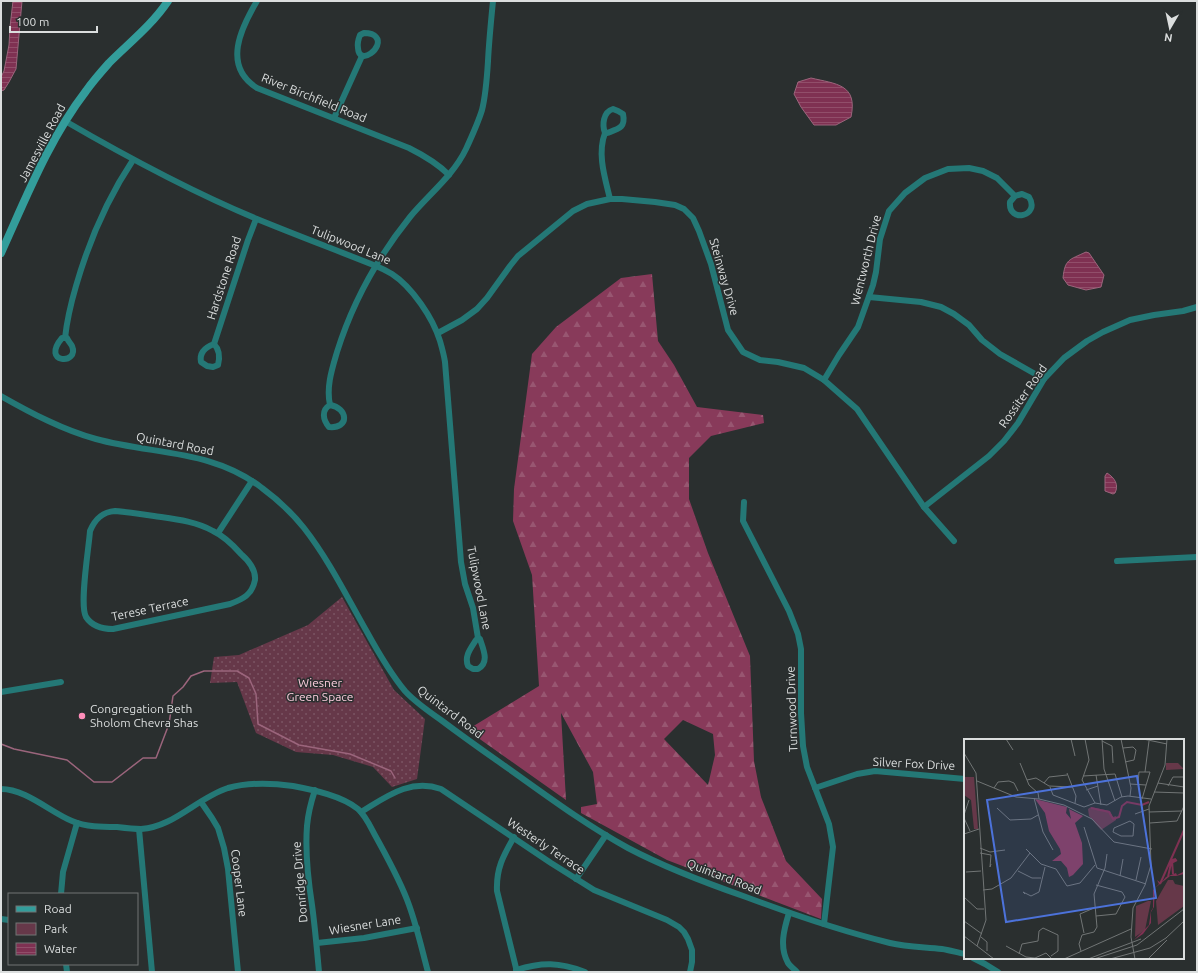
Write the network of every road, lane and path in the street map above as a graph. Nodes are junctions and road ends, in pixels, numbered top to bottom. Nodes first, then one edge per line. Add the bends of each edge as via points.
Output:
1 (168, 1) edge
2 (257, 1) edge
3 (493, 1) edge
4 (362, 56) dead end
5 (334, 118) junction
6 (65, 121) junction
7 (605, 134) dead end
8 (133, 160) junction
9 (449, 175) junction
10 (1015, 196) dead end
11 (610, 199) junction
12 (256, 219) junction
13 (1, 253) edge
14 (376, 266) junction
15 (870, 297) junction
16 (1197, 307) edge
17 (438, 333) junction
18 (65, 338) dead end
19 (214, 344) dead end
20 (1044, 379) junction
21 (824, 380) junction
22 (1, 396) edge
23 (330, 405) dead end
24 (252, 481) junction
25 (744, 502) dead end
26 (924, 507) junction
27 (218, 533) junction
28 (954, 541) dead end
29 (1197, 557) edge
30 (1117, 561) dead end
31 (478, 638) junction
32 (61, 682) dead end
33 (1, 692) edge
34 (964, 779) edge
35 (815, 788) junction
36 (1, 789) edge
37 (315, 790) junction
38 (201, 802) junction
39 (361, 812) junction
40 (77, 823) junction
41 (139, 829) junction
42 (606, 835) junction
43 (514, 837) junction
44 (576, 879) junction
45 (61, 893) edge
46 (789, 913) junction
47 (824, 924) junction
48 (417, 928) junction
49 (316, 943) junction
50 (964, 954) edge
51 (975, 959) edge
52 (516, 971) edge
53 (152, 972) edge
54 (238, 972) edge
55 (319, 972) edge
56 (428, 972) edge
57 (585, 972) edge
58 (690, 972) edge
59 (797, 972) edge
60 (998, 972) edge

1 - 6 street, Jamesville Road via 151,23 86,90
2 - 5 street, River Birchfield Road via 238,44 237,55 243,74 257,88
3 - 9 street via 482,108 465,151
4 - 5 street
5 - 9 street, River Birchfield Road via 409,148 425,156
6 - 8 street, Tulipwood Lane
6 - 13 street, Jamesville Road via 48,151
7 - 11 street via 601,156
8 - 12 street, Tulipwood Lane
8 - 18 street via 108,202 91,240 71,304
9 - 14 street via 411,216
10 - 15 street, Wentworth Drive via 997,178 969,168 948,169 925,178 905,192 889,212 880,239
11 - 17 street, Steinway Drive via 587,204 567,215 518,256 477,309
11 - 21 street, Steinway Drive via 666,203 684,209 700,231 728,330 742,352 760,360 804,368
12 - 14 street, Tulipwood Lane
12 - 19 street, Hardstone Road
14 - 17 street, Tulipwood Lane via 391,274 408,289 422,305
14 - 23 street via 360,293 345,328 328,386
15 - 20 street via 921,302 941,307 969,325 982,340 1000,354
15 - 21 street, Wentworth Drive via 858,327
16 - 20 street, Rossiter Road via 1130,320 1103,332 1069,354
17 - 31 street, Tulipwood Lane via 448,388 461,562
20 - 26 street, Rossiter Road via 1018,423 1004,441 989,456
21 - 26 street, Steinway Drive via 857,409
22 - 24 street, Quintard Road via 45,419 97,440 203,459 237,472
24 - 27 street
24 - 42 street, Quintard Road via 302,525 319,549 377,650 405,691 463,737
25 - 35 street, Turnwood Drive via 743,520 798,634 801,649 803,746
26 - 28 street, Steinway Drive
27 - 27 street, Terese Terrace via 232,544 254,569 252,588 241,600 113,629 96,626 87,618 84,605 90,531 100,516 114,511 131,512 198,524
29 - 30 street
31 - 31 street, Tulipwood Lane via 466,661 473,669 482,666 485,657
32 - 33 street
34 - 35 street, Silver Fox Drive via 875,771 857,774
35 - 47 street, Turnwood Drive via 829,824 833,847
36 - 40 street via 25,796
37 - 38 street via 280,784 245,785 228,788
37 - 39 street via 336,797
37 - 49 street, Donridge Drive via 307,826 306,849
38 - 41 street via 167,822
38 - 54 street, Cooper Lane via 218,828 224,848
39 - 43 street, Westerly Terrace via 392,793 412,786 426,785 448,793
39 - 48 street via 393,868
40 - 41 street
40 - 45 street via 63,872
41 - 53 street
42 - 44 street
42 - 46 street, Quintard Road via 653,860
43 - 44 street, Westerly Terrace
43 - 52 street via 500,864 496,884
44 - 58 street, Westerly Terrace via 594,890 679,927 692,950
46 - 47 street, Quintard Road
46 - 59 street via 783,935 784,953 788,963
47 - 50 street, Quintard Road via 895,944
48 - 49 street, Wiesner Lane via 364,938
48 - 56 street
49 - 55 street, Donridge Drive
51 - 60 street
52 - 57 street via 544,963 555,963

